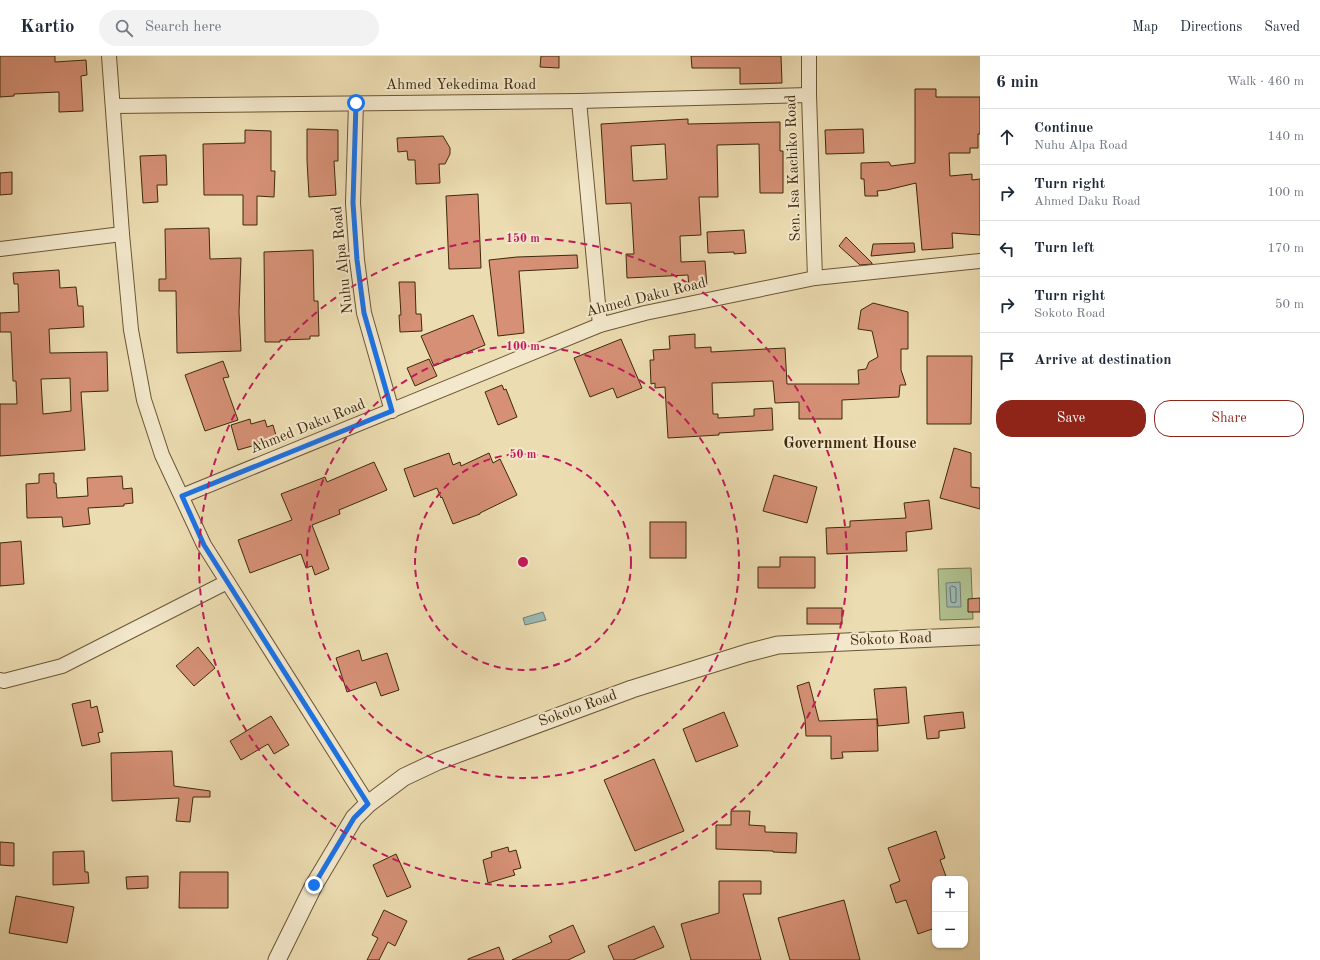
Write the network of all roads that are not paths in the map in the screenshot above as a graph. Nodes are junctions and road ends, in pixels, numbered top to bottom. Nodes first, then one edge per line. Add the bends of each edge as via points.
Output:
1 (109, 56) edge
2 (809, 56) edge
3 (809, 94) junction
4 (579, 102) junction
5 (356, 103) junction
6 (113, 106) junction
7 (122, 234) junction
8 (0, 249) edge
9 (980, 261) edge
10 (814, 278) junction
11 (600, 325) junction
12 (392, 411) junction
13 (182, 496) junction
14 (227, 582) junction
15 (980, 636) edge
16 (0, 680) edge
17 (368, 804) junction
18 (277, 960) edge

1 - 6 street
2 - 3 street, Sen. Isa Kachiko Road
3 - 4 street, Ahmed Yekedima Road
3 - 10 street, Sen. Isa Kachiko Road
4 - 5 street, Ahmed Yekedima Road
4 - 11 street
5 - 6 street, Ahmed Yekedima Road
5 - 12 street, Nuhu Alpa Road via 353,203 357,260 364,313
6 - 7 street
7 - 8 street
7 - 13 street via 131,330 144,400 162,455
9 - 10 street, Ahmed Daku Road
10 - 11 street, Ahmed Daku Road via 645,313
11 - 12 street, Ahmed Daku Road
12 - 13 street, Ahmed Daku Road
13 - 14 street via 204,545
14 - 16 street via 62,666
14 - 17 street
15 - 17 street, Sokoto Road via 807,643 748,653 632,689 438,761 404,777
17 - 18 street, Sokoto Road via 354,818 314,885

